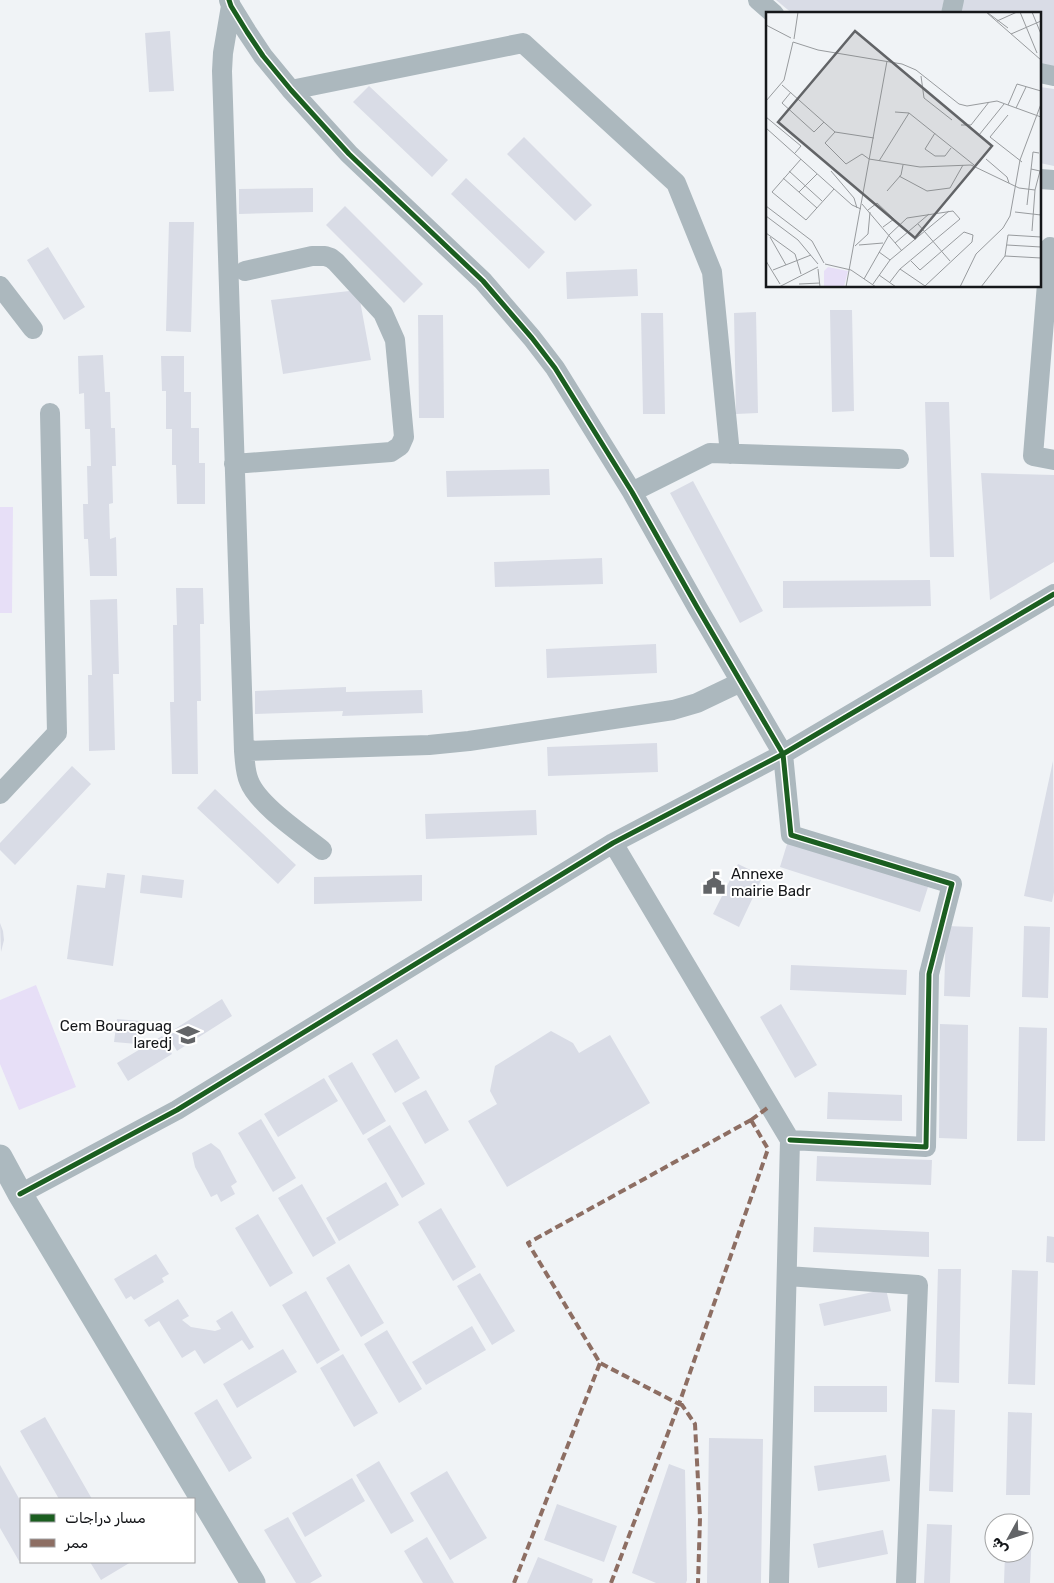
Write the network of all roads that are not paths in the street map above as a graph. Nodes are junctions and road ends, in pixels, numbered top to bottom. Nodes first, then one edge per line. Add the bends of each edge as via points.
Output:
1 (758, 0) edge
2 (230, 3) edge
3 (772, 12) edge
4 (291, 90) junction
5 (1054, 248) edge
6 (245, 271) dead end
7 (0, 286) edge
8 (33, 329) dead end
9 (50, 413) dead end
10 (730, 454) junction
11 (899, 459) dead end
12 (1054, 460) edge
13 (234, 464) junction
14 (632, 492) junction
15 (1054, 594) edge
16 (741, 682) junction
17 (244, 751) junction
18 (783, 754) junction
19 (0, 794) edge
20 (612, 843) junction
21 (322, 850) dead end
22 (790, 1140) junction
23 (0, 1157) edge
24 (20, 1194) junction
25 (787, 1276) junction
26 (253, 1583) edge
27 (779, 1583) edge
28 (906, 1583) edge

1 - 3 street
2 - 4 street via 263,56
2 - 13 street via 222,70
4 - 10 street via 523,43 676,183 712,272
4 - 14 street via 349,154 508,309 555,368
5 - 12 street via 1050,247 1034,456
6 - 13 street via 312,256 325,256 336,262 383,313 392,331 404,437 392,452
7 - 8 street
9 - 19 street via 57,732
10 - 11 street
10 - 14 street via 710,453
13 - 17 street
14 - 16 street
15 - 18 street
16 - 17 street via 697,703 673,710 469,741 408,747
16 - 18 street
17 - 21 street via 246,771 253,790
18 - 20 street
18 - 22 street via 791,834 952,884 929,974 926,1147
20 - 22 street
20 - 24 street via 177,1110
22 - 25 street
23 - 24 main road
24 - 26 main road
25 - 27 street
25 - 28 street via 918,1285

